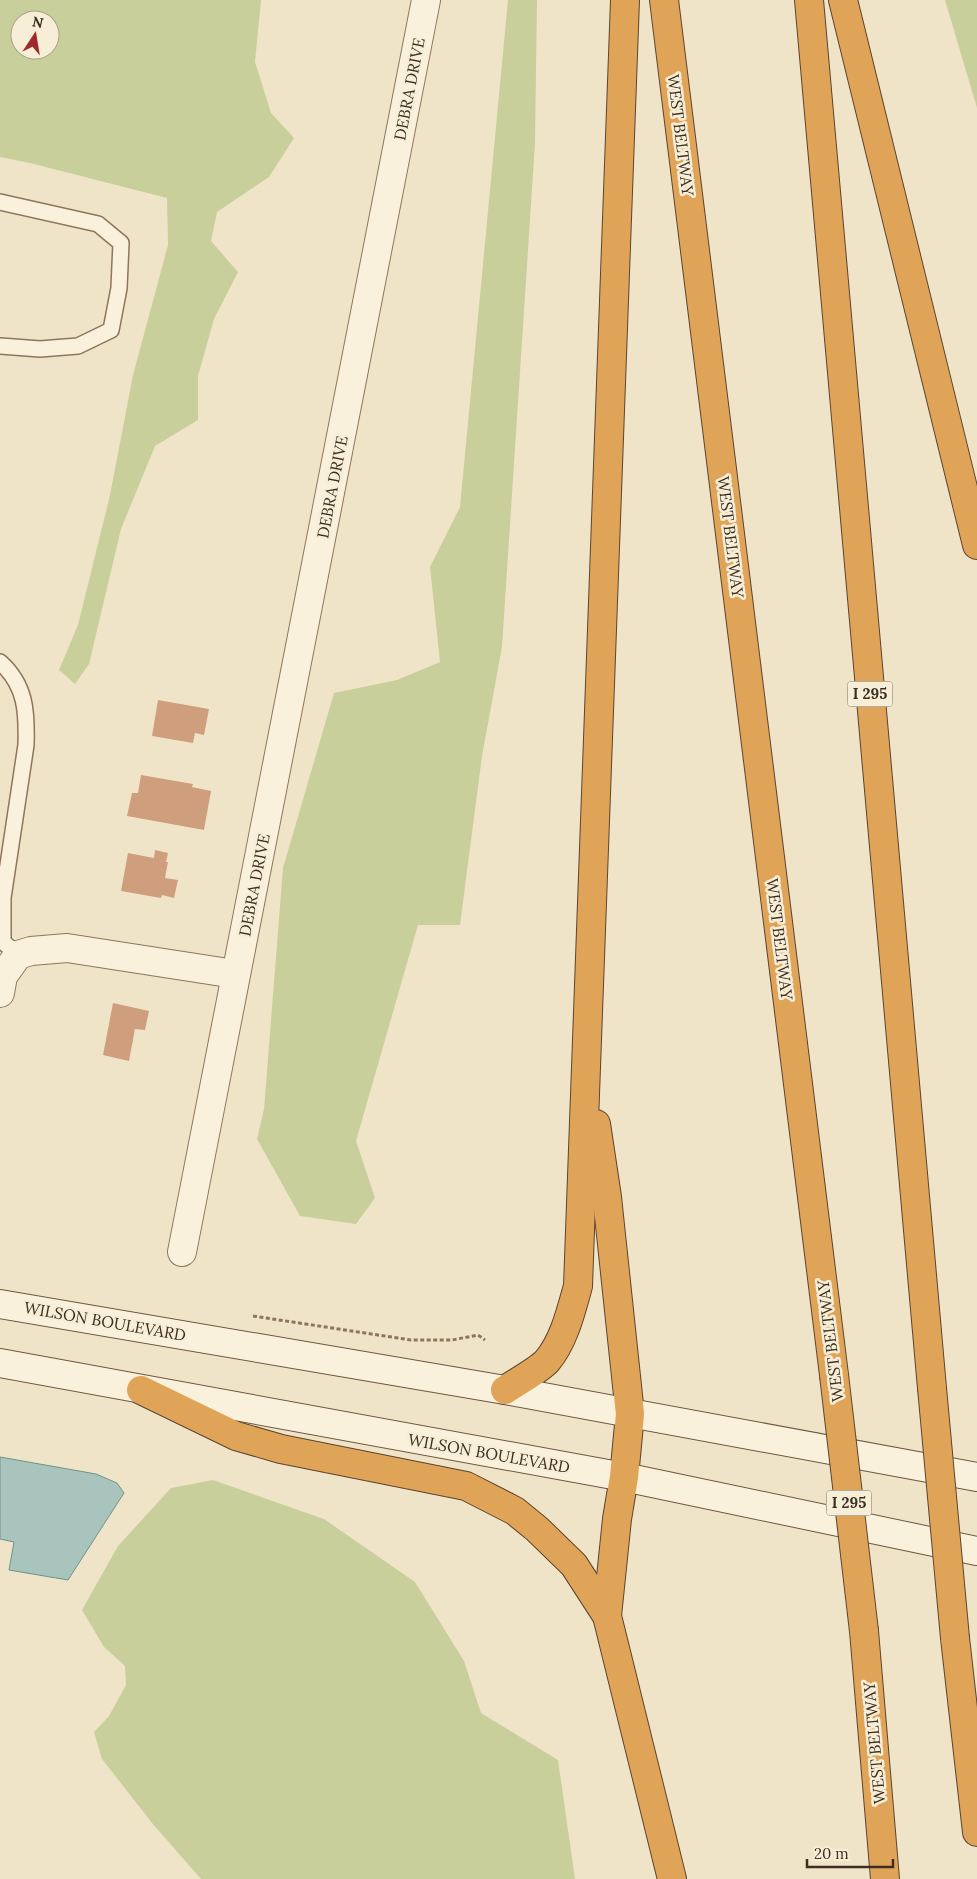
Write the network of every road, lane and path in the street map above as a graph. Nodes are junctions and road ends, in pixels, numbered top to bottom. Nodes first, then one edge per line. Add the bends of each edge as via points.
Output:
1 (426, 0) edge
2 (625, 0) edge
3 (664, 0) edge
4 (809, 0) edge
5 (843, 0) edge
6 (0, 202) edge
7 (1, 347) edge
8 (977, 545) edge
9 (0, 662) edge
10 (7, 946) edge
11 (236, 974) junction
12 (0, 993) edge
13 (587, 1061) junction
14 (182, 1252) dead end
15 (0, 1304) edge
16 (0, 1364) edge
17 (141, 1390) junction
18 (505, 1390) junction
19 (630, 1414) junction
20 (624, 1477) junction
21 (977, 1477) edge
22 (977, 1551) edge
23 (608, 1616) junction
24 (977, 1832) edge
25 (672, 1879) edge
26 (885, 1879) edge

1 - 11 main road, DEBRA DRIVE
2 - 13 highway
3 - 26 highway, WEST BELTWAY / I 295, bridge via 834,1375 864,1631
4 - 24 highway, I 295, bridge via 932,1388
5 - 8 highway
6 - 7 lane via 98,224 121,243 119,288 111,330 78,346 40,349
9 - 10 lane via 15,680 25,704 26,721 26,744 3,898
10 - 11 main road via 31,951 67,948
10 - 12 main road
11 - 14 main road, DEBRA DRIVE
13 - 18 highway via 578,1286 569,1318 546,1362
13 - 19 highway via 607,1197
15 - 18 main road, WILSON BOULEVARD
16 - 17 main road, WILSON BOULEVARD
17 - 20 main road, WILSON BOULEVARD
17 - 23 highway via 236,1436 281,1449 466,1486 514,1511 537,1529 574,1566
18 - 19 main road, WILSON BOULEVARD
19 - 20 highway
19 - 21 main road, WILSON BOULEVARD
20 - 22 main road, WILSON BOULEVARD
20 - 23 highway
23 - 25 highway

